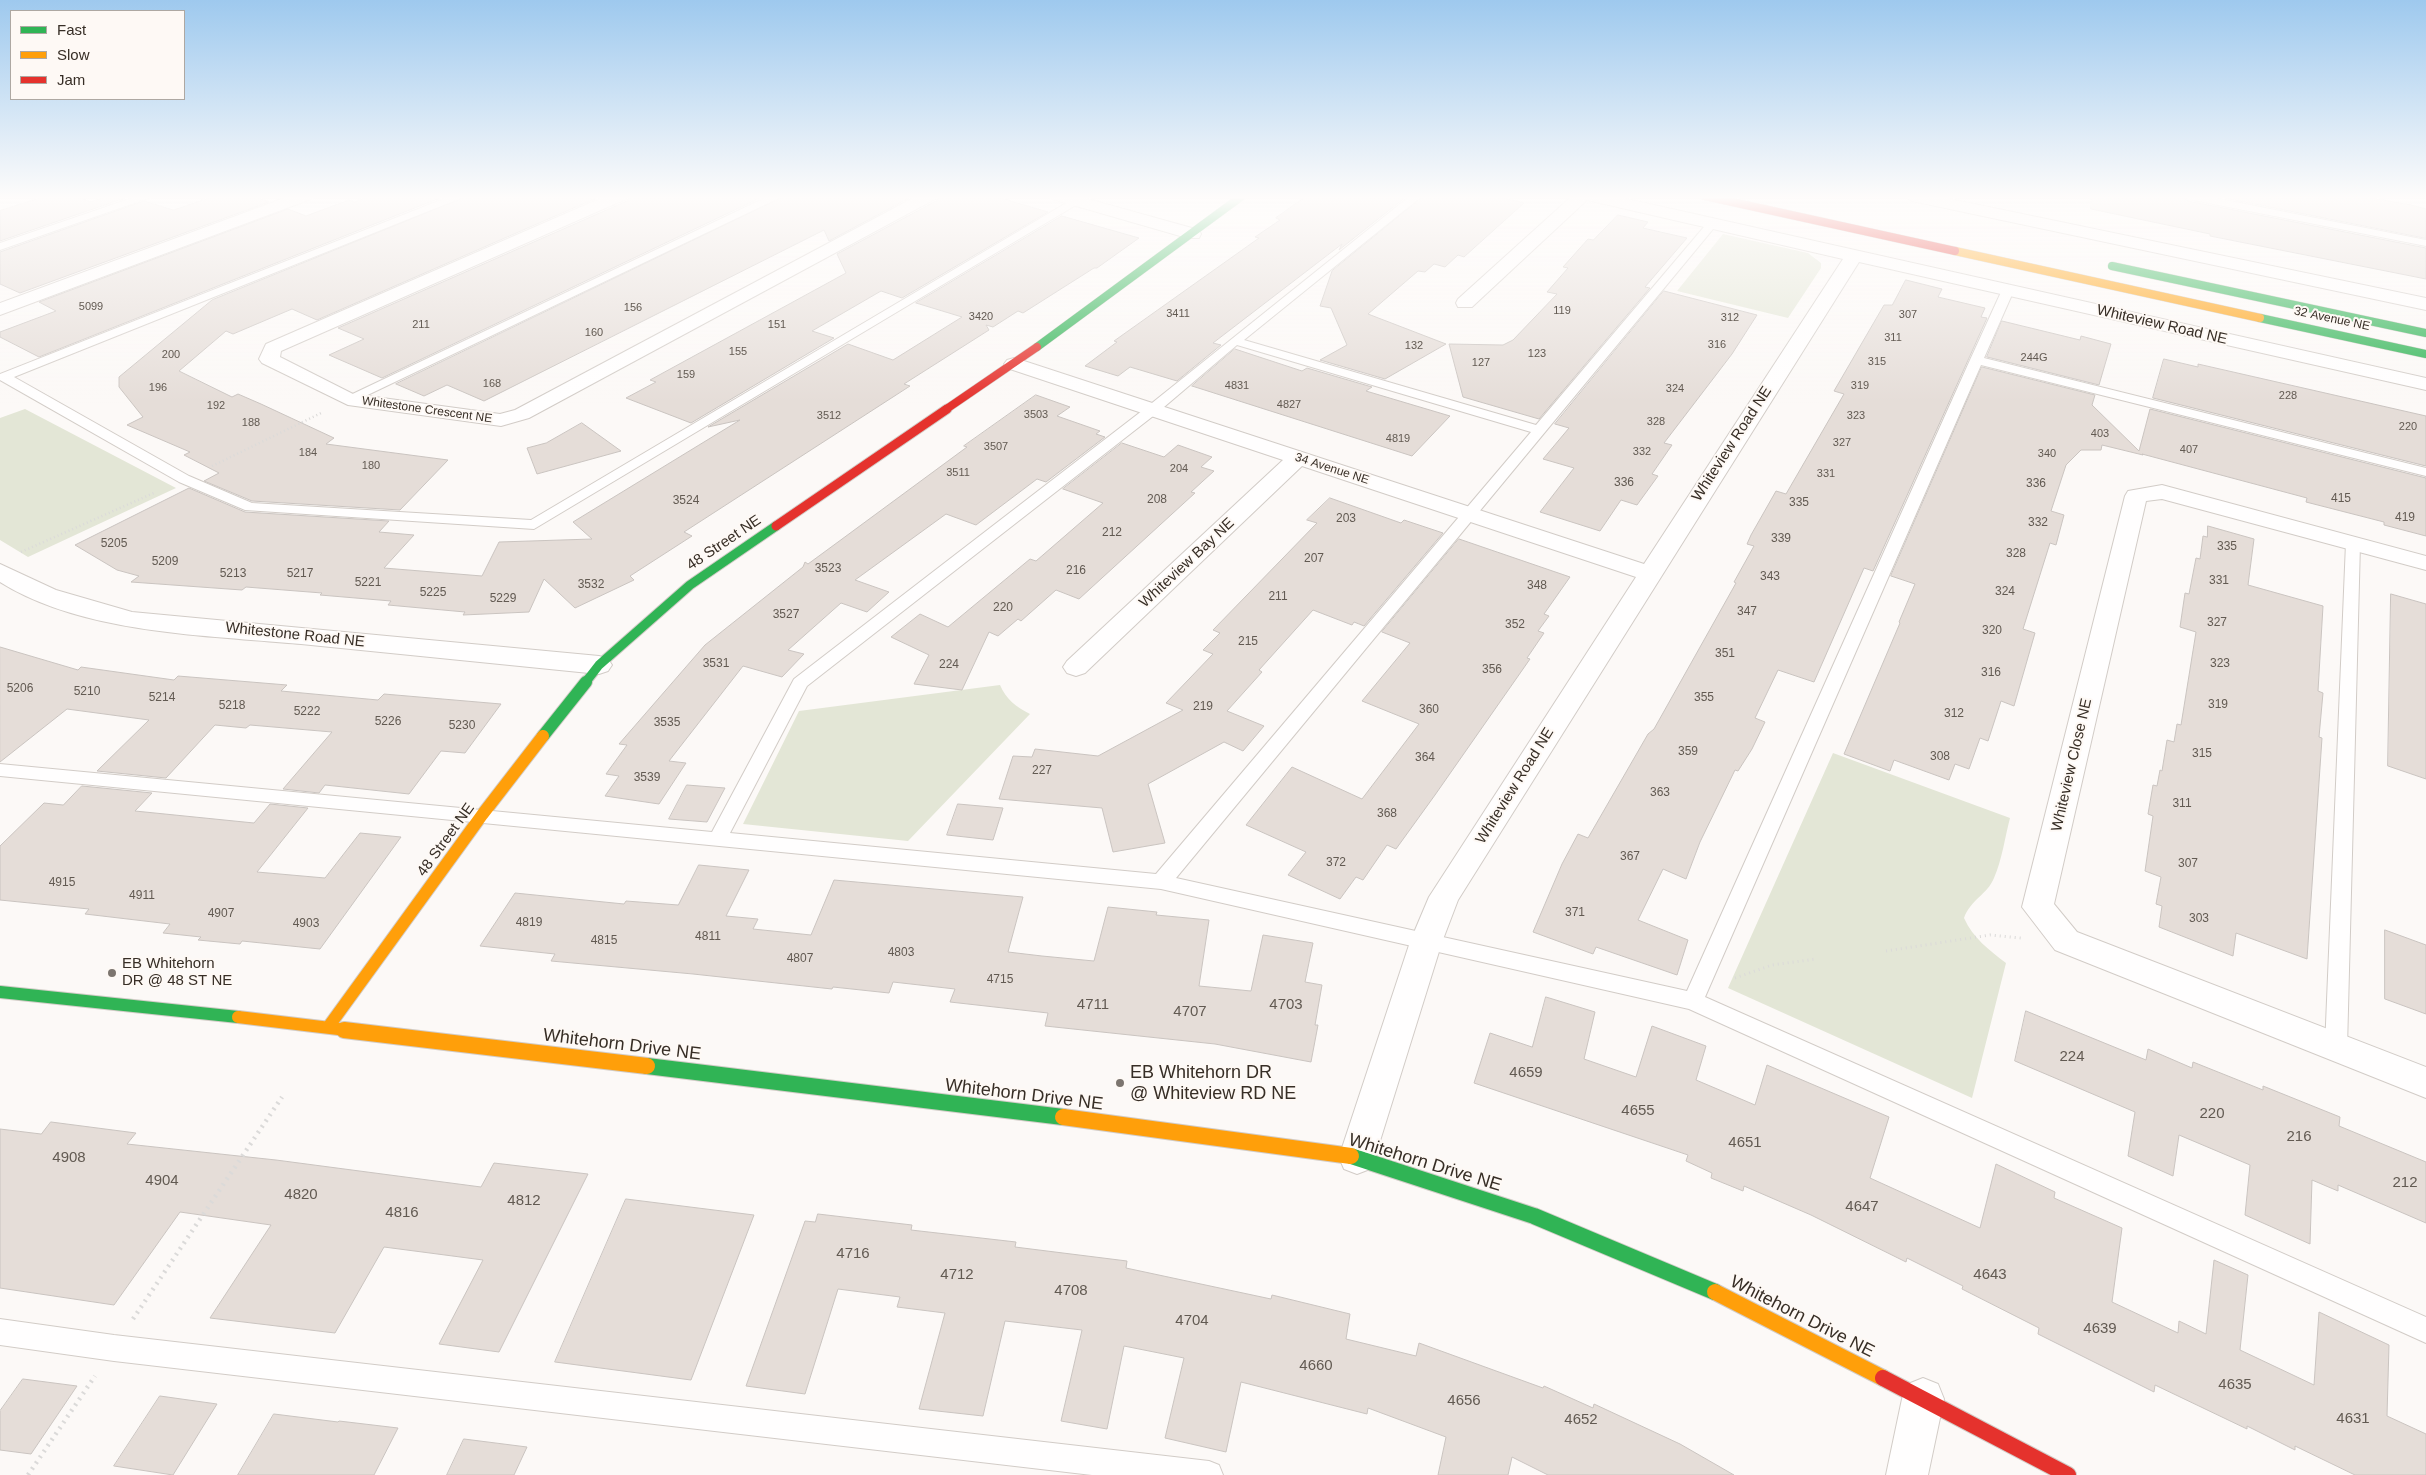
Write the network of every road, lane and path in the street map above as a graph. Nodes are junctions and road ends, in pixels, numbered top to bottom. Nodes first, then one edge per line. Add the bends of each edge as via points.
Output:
1 (120, 265) edge
2 (288, 265) edge
3 (463, 265) edge
4 (632, 265) edge
5 (801, 265) edge
6 (971, 265) edge
7 (1151, 265) edge
8 (1330, 265) edge
9 (1507, 265) edge
10 (1678, 265) edge
11 (1848, 265) edge
12 (1894, 265) edge
13 (2019, 265) edge
14 (2109, 265) edge
15 (2240, 265) edge
16 (2008, 290) junction
17 (1465, 303) dead end
18 (2426, 304) edge
19 (0, 309) edge
20 (2426, 333) edge
21 (1234, 341) junction
22 (2426, 354) edge
23 (1976, 360) junction
24 (1014, 364) junction
25 (2426, 384) edge
26 (348, 399) junction
27 (1152, 410) junction
28 (1539, 430) junction
29 (1298, 458) junction
30 (2426, 472) edge
31 (184, 479) junction
32 (1468, 514) junction
33 (2353, 543) junction
34 (18, 554) dead end
35 (2426, 562) edge
36 (0, 571) edge
37 (1650, 574) junction
38 (599, 665) junction
39 (1076, 667) dead end
40 (0, 770) edge
41 (482, 815) junction
42 (717, 840) junction
43 (1161, 882) junction
44 (2066, 941) junction
45 (1426, 942) junction
46 (1886, 951) dead end
47 (1816, 959) dead end
48 (1707, 965) junction
49 (0, 992) edge
50 (1693, 1001) junction
51 (329, 1026) junction
52 (2336, 1048) junction
53 (2426, 1083) edge
54 (282, 1097) dead end
55 (1357, 1157) junction
56 (2426, 1330) edge
57 (0, 1332) edge
58 (114, 1348) junction
59 (1923, 1399) junction
60 (28, 1475) edge
61 (1209, 1475) edge
62 (1907, 1475) edge
63 (2068, 1475) edge

1 - 19 street
2 - 31 lane via 4,378
3 - 26 street, Whitestone Crescent NE via 273,348 269,359
4 - 26 lane
5 - 26 street, Whitestone Crescent NE via 522,414 500,420
6 - 31 lane via 534,525 250,507
7 - 24 street, 48 Street NE
8 - 21 lane
9 - 17 street
10 - 28 lane
11 - 37 street, Whiteview Road NE
12 - 16 street, Whiteview Road NE
13 - 22 street, 32 Avenue NE
14 - 20 street, 32 Avenue NE
15 - 18 street
16 - 23 lane
16 - 25 street, Whiteview Road NE
21 - 27 lane
21 - 28 lane
23 - 30 lane
23 - 48 lane
24 - 27 street, 34 Avenue NE
24 - 38 street, 48 Street NE via 690,585
26 - 31 path
27 - 29 street, 34 Avenue NE
27 - 42 lane via 800,683
28 - 32 lane
29 - 32 street, 34 Avenue NE
29 - 39 street, Whiteview Bay NE
31 - 34 path
32 - 37 street, 34 Avenue NE
32 - 43 lane
33 - 35 street, Whiteview Close NE
33 - 44 street, Whiteview Close NE via 2162,492 2136,496 2038,907
33 - 52 lane
36 - 38 street, Whitestone Road NE via 16,582 72,605 132,620
37 - 45 street, Whiteview Road NE via 1444,897
38 - 41 street, 48 Street NE
40 - 41 lane
41 - 42 lane
41 - 51 street, 48 Street NE
42 - 43 lane
43 - 45 lane
44 - 46 path via 1990,935
44 - 52 street, Whiteview Close NE
45 - 50 lane
45 - 55 street, Whiteview Road NE
47 - 48 path via 1772,965 1734,978
48 - 50 lane
49 - 51 street, Whitehorn Drive NE
50 - 56 lane
51 - 55 street, Whitehorn Drive NE
52 - 53 street, Whiteview Close NE
54 - 58 path
55 - 59 street, Whitehorn Drive NE via 1534,1216 1736,1301
57 - 58 lane
58 - 60 path
58 - 61 lane
59 - 62 street
59 - 63 street, Whitehorn Drive NE

